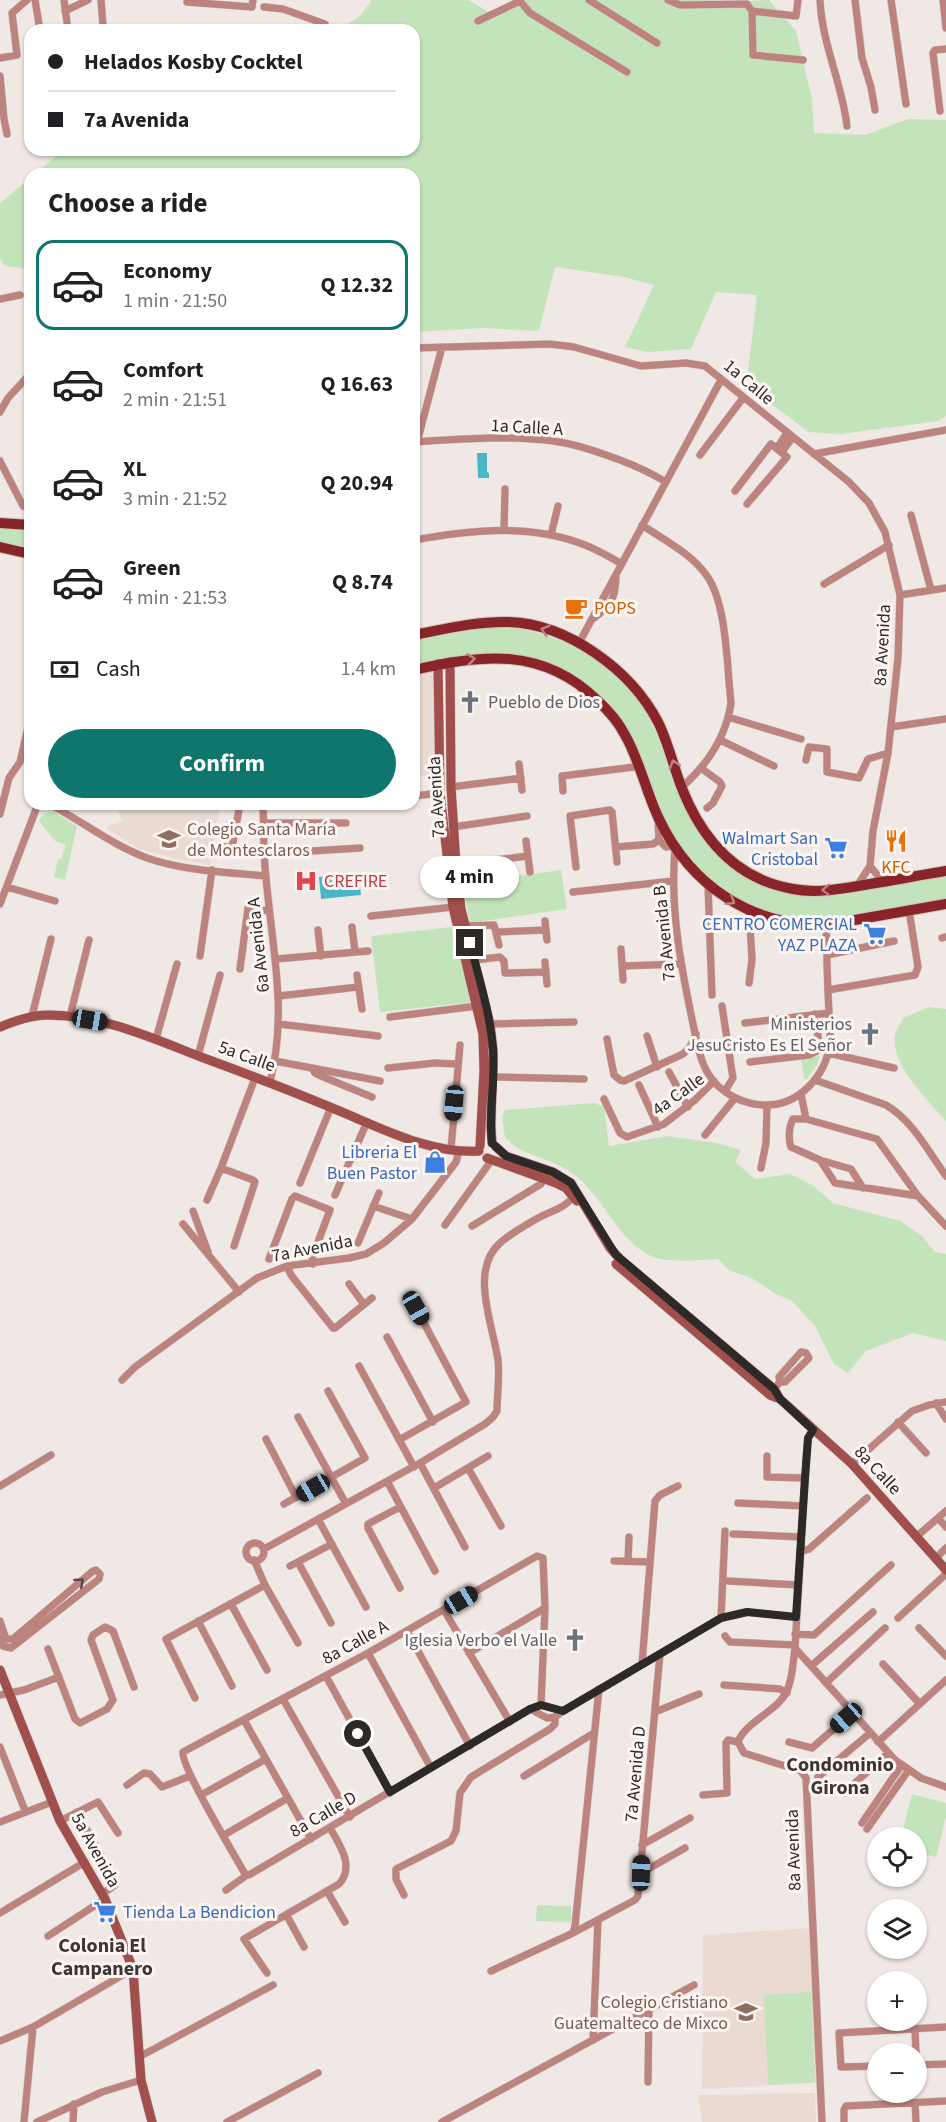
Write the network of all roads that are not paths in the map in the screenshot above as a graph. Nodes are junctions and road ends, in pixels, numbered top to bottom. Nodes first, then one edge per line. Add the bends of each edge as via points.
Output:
1 (27, 0) edge
2 (35, 0) edge
3 (64, 0) edge
4 (88, 0) edge
5 (101, 0) edge
6 (286, 0) edge
7 (589, 0) edge
8 (668, 0) edge
9 (798, 0) edge
10 (820, 0) edge
11 (855, 0) edge
12 (891, 0) edge
13 (943, 0) edge
14 (518, 1) edge
15 (187, 2) dead end
16 (252, 3) edge
17 (15, 7) edge
18 (264, 7) dead end
19 (283, 9) junction
20 (65, 11) junction
21 (752, 11) junction
22 (478, 21) dead end
23 (39, 24) edge
24 (67, 24) edge
25 (103, 24) edge
26 (325, 24) dead end
27 (946, 28) edge
28 (657, 43) dead end
29 (946, 49) edge
30 (0, 58) edge
31 (803, 60) dead end
32 (627, 72) dead end
33 (0, 76) edge
34 (906, 104) dead end
35 (875, 110) dead end
36 (940, 111) dead end
37 (847, 126) dead end
38 (7, 134) dead end
39 (20, 295) dead end
40 (0, 299) edge
41 (442, 347) junction
42 (420, 348) edge
43 (721, 380) junction
44 (24, 381) edge
45 (743, 398) junction
46 (0, 412) edge
47 (420, 427) edge
48 (946, 430) edge
49 (790, 435) junction
50 (420, 442) edge
51 (779, 450) junction
52 (814, 454) junction
53 (700, 455) dead end
54 (0, 461) edge
55 (666, 482) junction
56 (505, 489) dead end
57 (735, 490) dead end
58 (747, 504) dead end
59 (23, 506) dead end
60 (558, 506) dead end
61 (911, 515) dead end
62 (0, 523) edge
63 (24, 525) edge
64 (642, 525) junction
65 (504, 530) junction
66 (551, 535) junction
67 (420, 539) edge
68 (889, 544) junction
69 (0, 547) edge
70 (24, 553) edge
71 (876, 554) junction
72 (892, 557) junction
73 (622, 564) junction
74 (824, 584) dead end
75 (946, 588) edge
76 (931, 590) junction
77 (900, 596) junction
78 (420, 634) edge
79 (579, 643) junction
80 (450, 662) junction
81 (438, 664) junction
82 (420, 668) edge
83 (728, 717) junction
84 (946, 718) edge
85 (891, 727) junction
86 (450, 735) junction
87 (438, 736) junction
88 (801, 739) dead end
89 (720, 740) junction
90 (24, 745) edge
91 (630, 745) junction
92 (888, 753) junction
93 (806, 760) dead end
94 (519, 764) dead end
95 (774, 766) dead end
96 (634, 767) junction
97 (701, 768) junction
98 (521, 778) junction
99 (451, 787) junction
100 (648, 787) junction
101 (682, 787) junction
102 (522, 790) dead end
103 (563, 791) dead end
104 (440, 793) junction
105 (420, 795) edge
106 (707, 808) dead end
107 (36, 810) edge
108 (59, 810) edge
109 (239, 810) edge
110 (263, 810) edge
111 (0, 814) edge
112 (527, 816) dead end
113 (658, 817) junction
114 (264, 823) junction
115 (346, 823) dead end
116 (453, 827) junction
117 (659, 840) junction
118 (526, 841) dead end
119 (218, 846) dead end
120 (616, 847) junction
121 (674, 847) junction
122 (232, 848) junction
123 (360, 848) dead end
124 (249, 850) dead end
125 (265, 854) junction
126 (527, 855) junction
127 (617, 862) dead end
128 (456, 865) junction
129 (870, 866) junction
130 (576, 867) dead end
131 (212, 870) junction
132 (946, 871) edge
133 (530, 872) dead end
134 (265, 876) junction
135 (673, 881) junction
136 (883, 882) junction
137 (708, 885) junction
138 (857, 886) junction
139 (7, 887) junction
140 (573, 892) dead end
141 (55, 901) dead end
142 (946, 902) edge
143 (0, 904) edge
144 (453, 907) junction
145 (749, 910) junction
146 (909, 910) junction
147 (269, 911) junction
148 (371, 916) dead end
149 (545, 921) dead end
150 (826, 925) junction
151 (465, 926) junction
152 (352, 927) dead end
153 (318, 930) dead end
154 (545, 930) junction
155 (497, 932) junction
156 (51, 939) dead end
157 (89, 940) dead end
158 (547, 940) dead end
159 (894, 941) dead end
160 (499, 945) dead end
161 (621, 949) dead end
162 (368, 951) dead end
163 (355, 952) junction
164 (827, 955) junction
165 (200, 956) dead end
166 (321, 956) junction
167 (276, 959) junction
168 (474, 960) junction
169 (545, 963) dead end
170 (177, 964) dead end
171 (681, 964) junction
172 (622, 966) junction
173 (240, 969) dead end
174 (546, 972) junction
175 (220, 975) dead end
176 (357, 975) dead end
177 (623, 980) dead end
178 (749, 982) dead end
179 (547, 984) dead end
180 (358, 987) junction
181 (828, 990) junction
182 (712, 995) dead end
183 (279, 996) junction
184 (477, 1006) junction
185 (722, 1006) dead end
186 (362, 1010) dead end
187 (829, 1013) junction
188 (816, 1014) junction
189 (32, 1016) junction
190 (70, 1016) junction
191 (390, 1017) dead end
192 (574, 1022) dead end
193 (745, 1023) dead end
194 (279, 1024) junction
195 (490, 1024) junction
196 (0, 1027) edge
197 (696, 1034) junction
198 (378, 1036) dead end
199 (647, 1036) dead end
200 (607, 1039) dead end
201 (156, 1040) junction
202 (460, 1045) dead end
203 (828, 1053) junction
204 (198, 1056) junction
205 (276, 1061) junction
206 (750, 1062) dead end
207 (457, 1064) junction
208 (657, 1067) junction
209 (312, 1068) junction
210 (388, 1068) dead end
211 (894, 1068) dead end
212 (669, 1072) dead end
213 (494, 1077) junction
214 (255, 1078) junction
215 (584, 1079) dead end
216 (815, 1080) junction
217 (381, 1081) dead end
218 (270, 1082) junction
219 (714, 1082) junction
220 (639, 1085) dead end
221 (725, 1091) junction
222 (801, 1094) junction
223 (372, 1097) dead end
224 (735, 1098) junction
225 (604, 1099) dead end
226 (767, 1105) junction
227 (331, 1107) junction
228 (688, 1107) junction
229 (806, 1119) junction
230 (366, 1122) junction
231 (658, 1127) junction
232 (705, 1135) dead end
233 (494, 1145) junction
234 (479, 1148) junction
235 (455, 1150) junction
236 (489, 1160) junction
237 (820, 1160) junction
238 (221, 1168) junction
239 (761, 1168) dead end
240 (547, 1174) junction
241 (559, 1175) junction
242 (946, 1176) edge
243 (300, 1183) dead end
244 (863, 1188) junction
245 (379, 1193) dead end
246 (335, 1195) dead end
247 (918, 1196) junction
248 (573, 1197) junction
249 (207, 1200) dead end
250 (582, 1205) junction
251 (373, 1206) junction
252 (194, 1211) dead end
253 (412, 1219) junction
254 (183, 1224) dead end
255 (445, 1225) dead end
256 (472, 1226) dead end
257 (946, 1226) edge
258 (358, 1243) dead end
259 (234, 1246) dead end
260 (608, 1249) junction
261 (210, 1257) junction
262 (269, 1259) dead end
263 (313, 1264) junction
264 (288, 1266) junction
265 (349, 1284) dead end
266 (239, 1292) junction
267 (372, 1298) dead end
268 (363, 1303) junction
269 (416, 1308) dead end
270 (387, 1337) dead end
271 (358, 1366) dead end
272 (122, 1380) dead end
273 (777, 1385) junction
274 (328, 1391) dead end
275 (780, 1399) junction
276 (946, 1402) edge
277 (936, 1403) junction
278 (298, 1417) dead end
279 (946, 1419) edge
280 (433, 1422) junction
281 (898, 1422) junction
282 (813, 1430) junction
283 (266, 1439) dead end
284 (399, 1440) junction
285 (926, 1453) dead end
286 (51, 1455) dead end
287 (488, 1456) dead end
288 (767, 1456) dead end
289 (852, 1464) junction
290 (417, 1465) junction
291 (468, 1468) junction
292 (330, 1478) junction
293 (805, 1478) junction
294 (387, 1481) junction
295 (0, 1486) edge
296 (678, 1486) dead end
297 (434, 1488) junction
298 (296, 1497) junction
299 (867, 1498) dead end
300 (738, 1503) dead end
301 (284, 1504) dead end
302 (346, 1504) junction
303 (803, 1506) junction
304 (400, 1507) junction
305 (946, 1511) edge
306 (938, 1518) junction
307 (318, 1519) junction
308 (501, 1526) dead end
309 (946, 1527) edge
310 (725, 1531) dead end
311 (734, 1534) dead end
312 (629, 1537) dead end
313 (801, 1537) junction
314 (916, 1537) junction
315 (332, 1544) junction
316 (465, 1547) dead end
317 (946, 1548) edge
318 (264, 1549) junction
319 (800, 1552) junction
320 (936, 1558) junction
321 (254, 1560) junction
322 (614, 1561) dead end
323 (628, 1561) junction
324 (298, 1562) junction
325 (650, 1562) junction
326 (891, 1565) dead end
327 (290, 1566) dead end
328 (435, 1570) dead end
329 (946, 1572) edge
330 (728, 1581) dead end
331 (265, 1585) junction
332 (798, 1585) junction
333 (400, 1588) dead end
334 (231, 1604) junction
335 (366, 1607) dead end
336 (545, 1608) junction
337 (444, 1610) junction
338 (873, 1612) dead end
339 (796, 1617) junction
340 (721, 1618) junction
341 (898, 1618) dead end
342 (0, 1621) edge
343 (198, 1621) junction
344 (331, 1623) dead end
345 (885, 1628) dead end
346 (919, 1628) dead end
347 (407, 1630) junction
348 (795, 1634) junction
349 (725, 1636) dead end
350 (0, 1638) edge
351 (298, 1643) dead end
352 (795, 1646) junction
353 (48, 1649) dead end
354 (368, 1653) junction
355 (469, 1653) junction
356 (660, 1654) junction
357 (946, 1656) edge
358 (642, 1664) junction
359 (883, 1664) dead end
360 (811, 1666) junction
361 (0, 1670) edge
362 (267, 1670) dead end
363 (326, 1676) junction
364 (59, 1677) junction
365 (946, 1680) edge
366 (826, 1683) junction
367 (724, 1685) dead end
368 (232, 1686) dead end
369 (134, 1687) dead end
370 (599, 1689) junction
371 (7, 1691) edge
372 (787, 1693) junction
373 (699, 1694) dead end
374 (195, 1698) dead end
375 (283, 1699) junction
376 (920, 1704) junction
377 (541, 1705) junction
378 (530, 1709) junction
379 (563, 1711) junction
380 (655, 1712) junction
381 (852, 1713) junction
382 (555, 1717) junction
383 (244, 1720) junction
384 (510, 1722) junction
385 (594, 1733) junction
386 (870, 1733) junction
387 (738, 1742) junction
388 (789, 1742) dead end
389 (879, 1742) junction
390 (470, 1746) junction
391 (0, 1747) edge
392 (888, 1753) junction
393 (266, 1759) junction
394 (901, 1766) junction
395 (431, 1768) junction
396 (908, 1771) junction
397 (190, 1776) junction
398 (524, 1776) dead end
399 (818, 1777) dead end
400 (127, 1785) dead end
401 (946, 1787) edge
402 (390, 1792) junction
403 (844, 1793) dead end
404 (201, 1795) junction
405 (704, 1795) dead end
406 (288, 1798) junction
407 (52, 1802) junction
408 (24, 1808) dead end
409 (77, 1812) junction
410 (350, 1816) junction
411 (690, 1818) dead end
412 (60, 1821) junction
413 (0, 1822) edge
414 (330, 1828) junction
415 (118, 1833) dead end
416 (224, 1835) junction
417 (311, 1839) junction
418 (95, 1845) dead end
419 (642, 1845) junction
420 (685, 1848) dead end
421 (100, 1852) dead end
422 (85, 1862) junction
423 (641, 1873) junction
424 (246, 1875) junction
425 (226, 1890) dead end
426 (327, 1892) junction
427 (103, 1896) junction
428 (404, 1896) dead end
429 (0, 1913) edge
430 (287, 1916) junction
431 (598, 1920) junction
432 (345, 1922) dead end
433 (573, 1933) junction
434 (48, 1936) dead end
435 (304, 1947) dead end
436 (133, 1969) junction
437 (491, 1971) dead end
438 (267, 1973) dead end
439 (273, 1985) dead end
440 (694, 1985) dead end
441 (649, 2010) junction
442 (33, 2027) junction
443 (946, 2027) edge
444 (927, 2028) edge
445 (877, 2031) edge
446 (593, 2040) junction
447 (0, 2041) edge
448 (139, 2057) junction
449 (927, 2064) edge
450 (946, 2064) edge
451 (867, 2066) edge
452 (318, 2073) dead end
453 (141, 2080) junction
454 (648, 2082) dead end
455 (946, 2101) edge
456 (927, 2102) edge
457 (915, 2103) joint
458 (74, 2104) junction
459 (24, 2122) edge
460 (37, 2122) edge
461 (73, 2122) edge
462 (152, 2122) edge
463 (227, 2122) edge
464 (442, 2122) edge
465 (822, 2122) edge
466 (844, 2122) edge
467 (916, 2122) edge

1 - 17 street
2 - 23 street
3 - 20 street
4 - 20 street
5 - 25 street
6 - 19 street
7 - 28 street
8 - 21 street via 680,5 747,4
9 - 21 street via 796,16
10 - 37 street via 825,38
11 - 35 street via 862,58
12 - 34 street
13 - 27 street
14 - 22 street
14 - 32 street via 530,13
15 - 16 street
17 - 30 street via 18,54
18 - 19 street
19 - 26 street
20 - 24 street
21 - 31 street via 753,55
29 - 36 street via 933,53
33 - 38 street
39 - 40 street
41 - 42 street, 1a Calle
41 - 43 street, 1a Calle via 550,344 640,366 696,363
41 - 47 street
43 - 45 street, 1a Calle
43 - 55 street
44 - 46 street
45 - 49 street, 1a Calle
45 - 53 street
48 - 52 street
49 - 51 street
49 - 52 street, 1a Calle
50 - 55 street, 1a Calle A via 522,438 555,441 611,457
51 - 57 street via 769,445
51 - 58 street via 786,460
52 - 68 street, 8a Avenida via 869,503
54 - 59 street
55 - 64 street
56 - 65 street
60 - 66 street
61 - 76 street
62 - 63 main road
64 - 73 street
64 - 83 street via 689,557 716,590 730,703
65 - 66 street
65 - 67 street
66 - 73 street via 584,545
68 - 71 street
68 - 72 street, 8a Avenida
69 - 70 main road
71 - 72 street
71 - 74 street
72 - 77 street, 8a Avenida
73 - 79 street via 609,606 590,622
75 - 76 street
76 - 77 street
77 - 85 street, 8a Avenida
79 -> 78 main road via 539,627 511,622 486,622
101 -> 79 main road via 662,732 644,701 617,671
80 - 81 main road
80 - 86 street, 7a Avenida
80 -> 91 main road via 496,657 554,670 587,690 614,716
81 - 82 main road
81 - 87 street, 7a Avenida
83 - 88 street
83 - 89 street
84 - 85 street
85 - 92 street, 8a Avenida
86 - 87 street
86 - 99 street, 7a Avenida
87 - 104 street, 7a Avenida
89 - 95 street
89 - 97 street
90 - 111 street via 20,762 9,778
91 - 96 street
91 - 100 main road
92 - 93 street via 868,759 859,778 827,772 827,749 809,747
92 - 129 street, 8a Avenida
94 - 98 street
96 - 100 street
96 - 103 street via 562,776
97 - 101 street
97 - 106 street via 722,786
98 - 99 street
98 - 102 street
99 - 116 street, 7a Avenida
100 - 113 main road
138 -> 101 main road via 837,890 793,889 745,871 708,838
104 - 105 street
104 - 144 street, 7a Avenida
107 - 139 street
108 - 131 street via 147,858
109 - 122 street
110 - 114 street, 6a Avenida A
112 - 116 street
113 - 117 street
113 - 121 main road
114 - 115 street
114 - 125 street, 6a Avenida A
116 - 128 street, 7a Avenida
117 - 120 street via 654,844
117 - 121 street via 666,847
118 - 126 street
119 - 122 street
120 - 127 street
120 - 130 street via 611,811 571,816
121 - 135 street, 7a Avenida B
121 - 137 main road
122 - 124 street
123 - 125 street
125 - 134 street, 6a Avenida A
126 - 128 street
126 - 133 street
128 - 151 street, 7a Avenida
129 - 136 street
129 - 138 street, 8a Avenida
131 - 134 street
131 - 165 street
132 - 136 main road
134 - 147 street, 6a Avenida A
135 - 140 street
135 - 171 street, 7a Avenida B
136 - 138 main road
137 -> 145 main road
137 - 182 street
139 - 141 street
139 - 143 street
142 - 146 main road
144 - 148 street
144 - 184 street, 7a Avenida
145 - 150 main road via 783,921
145 - 178 street
146 - 150 main road
146 - 181 street via 917,973
147 - 167 street, 6a Avenida A
147 - 173 street via 249,908
149 - 154 street
150 - 164 street
151 - 155 street via 492,924
151 - 168 street, 7a Avenida
152 - 163 street
153 - 166 street
154 - 155 street
154 - 158 street
155 - 160 street
156 - 189 street
157 - 190 street
159 - 164 street
161 - 172 street
162 - 163 street
163 - 166 street
164 - 181 street
166 - 167 street
167 - 183 street, 6a Avenida A
168 - 174 street via 500,957 508,974
168 - 195 street, 7a Avenida
169 - 174 street
170 - 201 street
171 - 172 street
171 - 197 street, 7a Avenida B
172 - 177 street
174 - 179 street
175 - 204 street
176 - 180 street
180 - 183 street
180 - 186 street
181 - 187 street
183 - 194 street, 6a Avenida A
184 - 191 street
184 - 234 street, 7a Avenida via 484,1050
185 - 221 street via 733,1078
187 - 188 street
187 - 203 street
188 - 193 street
188 - 206 street via 817,1051
189 - 190 street, 5a Calle
189 - 196 street, 5a Calle
190 - 201 street, 5a Calle via 110,1023
192 - 195 street
194 - 198 street
194 - 205 street, 6a Avenida A
195 - 213 street, 7a Avenida
197 - 208 street via 683,1054
197 - 219 street, 7a Avenida B via 705,1067
199 - 208 street
200 - 208 street via 616,1078 624,1081
201 - 204 street, 5a Calle
202 - 207 street
203 - 211 street
203 - 216 street, 4a Calle
204 - 214 street, 5a Calle
205 - 209 street
205 - 218 street, 6a Avenida A
207 - 210 street
207 - 235 street
209 - 217 street
209 - 223 street via 321,1076
212 - 228 street
213 - 215 street
213 - 233 street, 7a Avenida
214 - 218 street, 5a Calle
214 - 238 street
216 - 222 street, 4a Calle
216 - 242 street via 894,1110 910,1125
218 - 227 street, 5a Calle
219 - 221 street, 4a Calle
219 - 228 street, 4a Calle
220 - 231 street
221 - 224 street, 4a Calle
222 - 226 street, 4a Calle
222 - 229 street
224 - 226 street, 4a Calle
224 - 232 street
225 - 231 street, 4a Calle via 620,1133 627,1137
226 - 239 street
227 - 230 street, 5a Calle
227 - 243 street
228 - 231 street, 4a Calle
229 - 237 street via 793,1119 791,1147
229 - 247 street via 877,1139
230 - 235 street, 5a Calle via 430,1146
230 - 246 street
233 - 234 street via 487,1141
233 - 236 street via 494,1155
233 - 240 street, 8a Calle via 506,1156
234 - 235 street, 5a Calle
234 - 236 street
235 - 253 street, 7a Avenida via 456,1162
236 - 240 street, 8a Calle
236 - 255 street
237 - 244 street via 851,1169
237 - 244 street via 835,1184
238 - 249 street
238 - 259 street via 255,1182
240 - 241 street, 8a Calle
240 - 248 street, 8a Calle
240 - 256 street via 541,1184
241 - 248 street
241 - 250 street, 8a Calle via 571,1183
244 - 247 street
245 - 251 street
247 - 257 street
248 - 250 street, 8a Calle
248 - 290 street via 498,1244 487,1260 484,1285 498,1362 496,1411 485,1424
250 - 260 street, 8a Calle
251 - 253 street
251 - 258 street
252 - 261 street
253 - 263 street, 7a Avenida via 366,1254
254 - 261 street
260 - 273 street, 8a Calle
260 - 275 street, 8a Calle via 617,1264 770,1395
261 - 266 street
262 - 263 street via 295,1196 330,1210
263 - 264 street, 7a Avenida
264 - 266 street, 7a Avenida via 257,1278
264 - 268 street via 330,1326 335,1328
265 - 268 street
266 - 272 street, 7a Avenida
267 - 268 street
269 - 280 street via 466,1402
270 - 280 street
271 - 284 street
273 - 273 street via 809,1358 806,1353 801,1352 779,1377
273 - 275 street, 8a Calle
274 - 292 street via 365,1458
275 - 282 street, 8a Calle
276 - 277 street
277 - 279 street
277 - 281 street via 912,1411
278 - 292 street
280 - 284 street
281 - 285 street
281 - 289 street
282 - 289 street, 8a Calle
282 - 293 street via 808,1438
283 - 298 street
284 - 290 street
286 - 295 street
287 - 291 street
288 - 293 street via 766,1477
289 - 314 street, 8a Calle
290 - 294 street
290 - 297 street
291 - 297 street
291 - 308 street
292 - 298 street
292 - 302 street
293 - 303 street
294 - 302 street
294 - 304 street
296 - 325 street via 655,1501
297 - 316 street
298 - 301 street
299 - 319 street via 809,1549
300 - 303 street
302 - 307 street
303 - 313 street
304 - 328 street
304 - 333 street via 368,1524
305 - 306 street
306 - 309 street
306 - 314 street
307 - 315 street
307 - 318 street
310 - 340 street
311 - 313 street
312 - 323 street
313 - 319 street
314 - 320 street, 8a Calle
315 - 324 street
315 - 335 street
317 - 320 street
318 - 321 street via 262,1558
318 - 321 street via 260,1544 250,1545 247,1554
319 - 332 street
320 - 329 street, 8a Calle
321 - 331 street
322 - 323 street
323 - 325 street
324 - 327 street
324 - 344 street
325 - 358 street
326 - 348 street via 814,1635
329 - 341 street
330 - 332 street
331 - 334 street
331 - 351 street
332 - 339 street
334 - 343 street
334 - 362 street
336 - 337 street, 8a Calle A via 543,1558 537,1556
336 - 355 street
336 - 377 street
337 - 347 street, 8a Calle A
337 - 355 street
338 - 360 street
339 - 340 street via 747,1612
339 - 348 street
340 - 356 street
342 -> 350 street via 6,1639 13,1639 93,1571 100,1574 99,1579 10,1647 3,1646
343 - 368 street
343 - 374 street via 165,1639
345 - 366 street
346 - 357 street
347 - 354 street, 8a Calle A
347 - 390 street
348 - 352 street
349 - 352 street via 730,1642
352 - 360 street
352 - 372 street
353 - 364 street
354 - 363 street, 8a Calle A
354 - 395 street
355 - 384 street
356 - 358 street
356 - 380 street, 7a Avenida D
358 - 370 street
359 - 376 street
360 - 366 street
361 - 371 street, 5a Avenida
363 - 375 street, 8a Calle A
363 - 402 street
364 - 369 street via 77,1721 85,1721 111,1705 113,1700 91,1640 108,1628 113,1631
364 - 371 street
365 - 376 street
366 - 381 street
367 - 372 street via 780,1689
370 - 379 street
370 - 385 street
371 - 407 street, 5a Avenida
372 - 387 street
373 - 380 street
375 - 383 street, 8a Calle A
375 - 410 street
376 - 389 street
377 - 378 street, 8a Calle D
377 - 379 street
378 - 382 street via 547,1718
378 - 384 street, 8a Calle D
379 - 382 street
380 - 419 street, 7a Avenida D
381 - 386 street
381 - 388 street via 812,1748
382 - 428 street via 550,1729 471,1777 460,1793 456,1831 451,1841 396,1869
383 - 393 street
383 - 397 street, 8a Calle A via 183,1752
384 - 390 street, 8a Calle D
385 - 398 street
385 - 433 street
386 - 389 street
386 - 399 street
387 - 405 street via 726,1743 727,1793
387 - 465 street, 8a Avenida via 744,1753 801,1771 806,1779
389 - 392 street
390 - 395 street, 8a Calle D
391 - 408 street
392 - 394 street
392 - 403 street
393 - 404 street
393 - 406 street
394 - 396 street
394 - 396 street via 865,1826
395 - 402 street, 8a Calle D
396 - 401 street
397 - 400 street via 162,1787 150,1773 144,1773
397 - 404 street
402 - 410 street, 8a Calle D
404 - 416 street
406 - 416 street
406 - 417 street
407 - 412 street, 5a Avenida
407 - 413 street
409 - 412 street
409 - 415 street via 98,1802
409 - 418 street
410 - 414 street, 8a Calle D
411 - 419 street
412 - 422 street, 5a Avenida
414 - 417 street, 8a Calle D
414 - 426 street via 344,1851 346,1868 345,1878
416 - 424 street
417 - 424 street, 8a Calle D
419 - 423 street, 7a Avenida D
420 - 423 street
421 - 427 street via 115,1885
422 - 427 street, 5a Avenida
422 - 429 street
423 - 431 street, 7a Avenida D via 635,1900
424 - 425 street, 8a Calle D
426 - 430 street
426 - 432 street
427 - 434 street
427 - 436 street, 5a Avenida
430 - 435 street
430 - 438 street via 244,1939
431 - 433 street
431 - 446 street
433 - 437 street
436 - 442 street
436 - 448 street, 5a Avenida
439 - 448 street
440 - 441 street
441 - 446 street
441 - 454 street
442 - 447 street
442 - 459 street
443 - 444 street
445 - 451 street via 839,2033 841,2067
446 - 464 street
448 - 453 street, 5a Avenida
449 - 450 street
452 - 463 street
453 - 458 street
453 - 462 street, 5a Avenida
455 - 456 street
457 - 466 street via 846,2106
457 - 467 street
458 - 460 street
458 - 461 street

